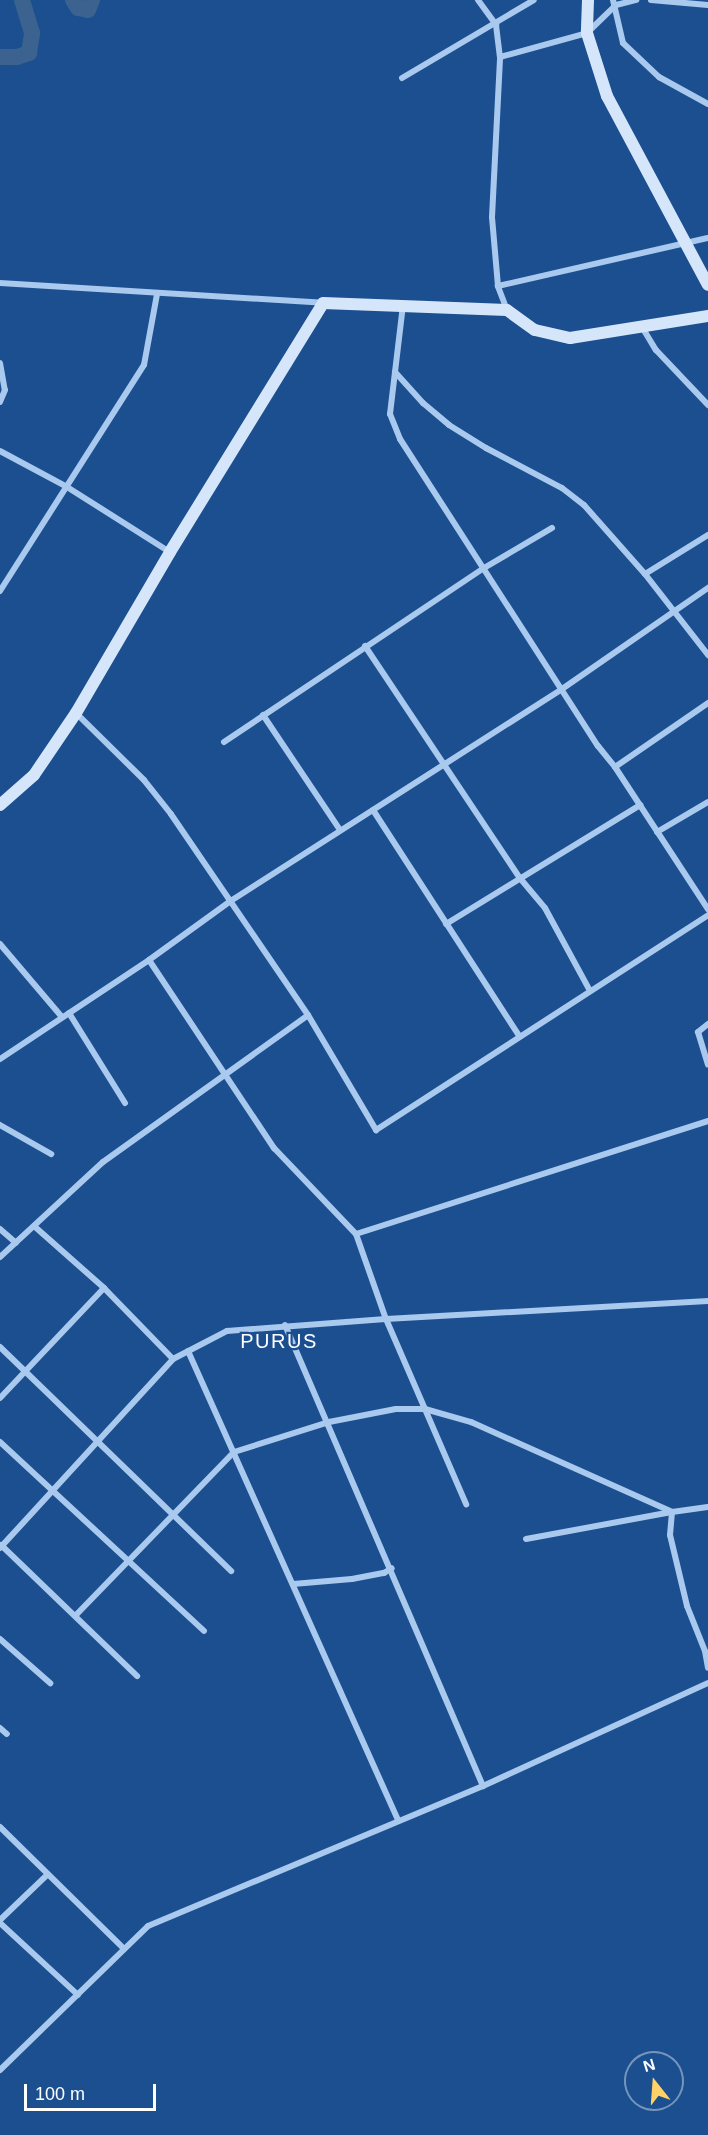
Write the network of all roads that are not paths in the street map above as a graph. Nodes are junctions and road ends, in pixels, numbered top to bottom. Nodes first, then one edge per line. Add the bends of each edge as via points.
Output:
1 (478, 0) edge
2 (534, 0) edge
3 (588, 0) edge
4 (636, 0) edge
5 (651, 0) edge
6 (615, 2) edge
7 (708, 5) edge
8 (496, 25) junction
9 (586, 33) junction
10 (500, 57) junction
11 (402, 78) dead end
12 (708, 104) edge
13 (708, 238) edge
14 (684, 243) junction
15 (0, 283) edge
16 (708, 285) edge
17 (498, 286) junction
18 (157, 294) junction
19 (323, 303) junction
20 (404, 305) junction
21 (507, 310) junction
22 (708, 316) edge
23 (642, 327) junction
24 (0, 363) edge
25 (395, 372) junction
26 (0, 402) edge
27 (708, 405) edge
28 (0, 451) edge
29 (67, 487) junction
30 (552, 528) dead end
31 (708, 535) edge
32 (170, 552) junction
33 (484, 568) junction
34 (645, 574) junction
35 (708, 588) edge
36 (1, 590) edge
37 (675, 611) junction
38 (365, 646) junction
39 (708, 655) edge
40 (562, 689) junction
41 (708, 703) edge
42 (76, 713) junction
43 (263, 715) junction
44 (224, 742) dead end
45 (444, 763) junction
46 (615, 767) junction
47 (708, 802) edge
48 (0, 805) edge
49 (640, 805) junction
50 (373, 810) junction
51 (340, 830) junction
52 (657, 832) junction
53 (519, 877) junction
54 (229, 902) junction
55 (707, 905) edge
56 (708, 915) edge
57 (446, 924) junction
58 (0, 944) edge
59 (149, 960) junction
60 (590, 992) junction
61 (308, 1014) junction
62 (66, 1015) junction
63 (708, 1024) edge
64 (520, 1037) junction
65 (0, 1059) edge
66 (708, 1065) edge
67 (225, 1074) junction
68 (125, 1103) dead end
69 (708, 1121) edge
70 (0, 1125) edge
71 (51, 1154) dead end
72 (34, 1226) junction
73 (0, 1229) edge
74 (356, 1234) junction
75 (16, 1243) junction
76 (0, 1257) edge
77 (104, 1288) junction
78 (708, 1301) edge
79 (386, 1319) junction
80 (285, 1325) junction
81 (0, 1347) edge
82 (188, 1351) junction
83 (173, 1359) junction
84 (26, 1371) junction
85 (0, 1398) edge
86 (425, 1409) junction
87 (328, 1422) junction
88 (0, 1442) edge
89 (99, 1442) junction
90 (234, 1452) junction
91 (51, 1492) junction
92 (466, 1503) dead end
93 (708, 1507) edge
94 (672, 1512) junction
95 (174, 1516) junction
96 (526, 1539) dead end
97 (1, 1546) edge
98 (129, 1562) junction
99 (392, 1568) junction
100 (231, 1571) dead end
101 (293, 1584) junction
102 (76, 1615) junction
103 (204, 1630) dead end
104 (0, 1639) edge
105 (708, 1668) edge
106 (137, 1676) dead end
107 (50, 1683) dead end
108 (708, 1683) edge
109 (0, 1728) edge
110 (7, 1734) dead end
111 (483, 1786) junction
112 (398, 1820) junction
113 (0, 1827) edge
114 (48, 1874) junction
115 (0, 1921) edge
116 (124, 1949) junction
117 (78, 1995) junction
118 (0, 2070) edge

1 - 8 street
2 - 8 street
3 - 9 street
4 - 6 street
5 - 7 street
6 - 9 street
6 - 12 street via 622,44 659,77
8 - 10 street
8 - 11 street
9 - 10 street
9 - 14 street via 607,96
10 - 17 street via 492,217
13 - 14 street
14 - 16 street
14 - 17 street
15 - 18 street
17 - 21 street
18 - 19 street
18 - 29 street via 144,365
19 - 20 street
19 - 32 street
20 - 21 street
20 - 25 street
21 - 23 street via 536,330 570,338
22 - 23 street
23 - 27 street via 656,350
24 - 26 street via 5,390
25 - 33 street via 390,414 400,439
25 - 34 street via 449,425 562,488 584,505
28 - 29 street
29 - 32 street
29 - 36 street
30 - 33 street
31 - 34 street
32 - 42 street
33 - 38 street
33 - 40 street
34 - 37 street
35 - 37 street
37 - 39 street
37 - 40 street
38 - 43 street
38 - 45 street
40 - 45 street
40 - 46 street
41 - 46 street
42 - 48 street via 34,776
42 - 54 street via 144,780 187,835
43 - 44 street
43 - 51 street
45 - 50 street
45 - 53 street
46 - 49 street
47 - 52 street
49 - 52 street
49 - 53 street
50 - 51 street
50 - 57 street
51 - 54 street
52 - 55 street
53 - 57 street
53 - 60 street via 544,908
54 - 59 street
54 - 61 street
56 - 60 street
57 - 64 street
58 - 62 street
59 - 62 street
59 - 67 street
60 - 64 street
61 - 64 street via 376,1130
61 - 67 street
62 - 65 street
62 - 68 street
63 - 66 street via 698,1032
67 - 72 street via 103,1162
67 - 74 street via 274,1148
69 - 74 street
70 - 71 street
72 - 75 street
72 - 77 street
73 - 75 street
74 - 79 street
75 - 76 street
77 - 83 street
77 - 84 street
78 - 79 street
79 - 80 street
79 - 86 street
80 - 82 street via 227,1331
80 - 87 street
81 - 84 street
82 - 83 street
82 - 90 street
83 - 89 street
84 - 85 street
84 - 89 street
86 - 87 street via 396,1409
86 - 92 street
86 - 94 street via 471,1422
87 - 90 street
87 - 99 street
88 - 91 street
89 - 91 street
89 - 95 street
90 - 95 street
90 - 101 street
91 - 97 street
91 - 98 street
93 - 94 street
94 - 96 street
94 - 105 street via 670,1535 687,1606
95 - 98 street
95 - 100 street
97 - 102 street
98 - 102 street
98 - 103 street
99 - 101 street via 352,1579
99 - 111 street
101 - 112 street
102 - 106 street
104 - 107 street
108 - 111 street
109 - 110 street
111 - 112 street
112 - 116 street via 148,1926
113 - 114 street
114 - 115 street
114 - 116 street
115 - 117 street
116 - 117 street
117 - 118 street

